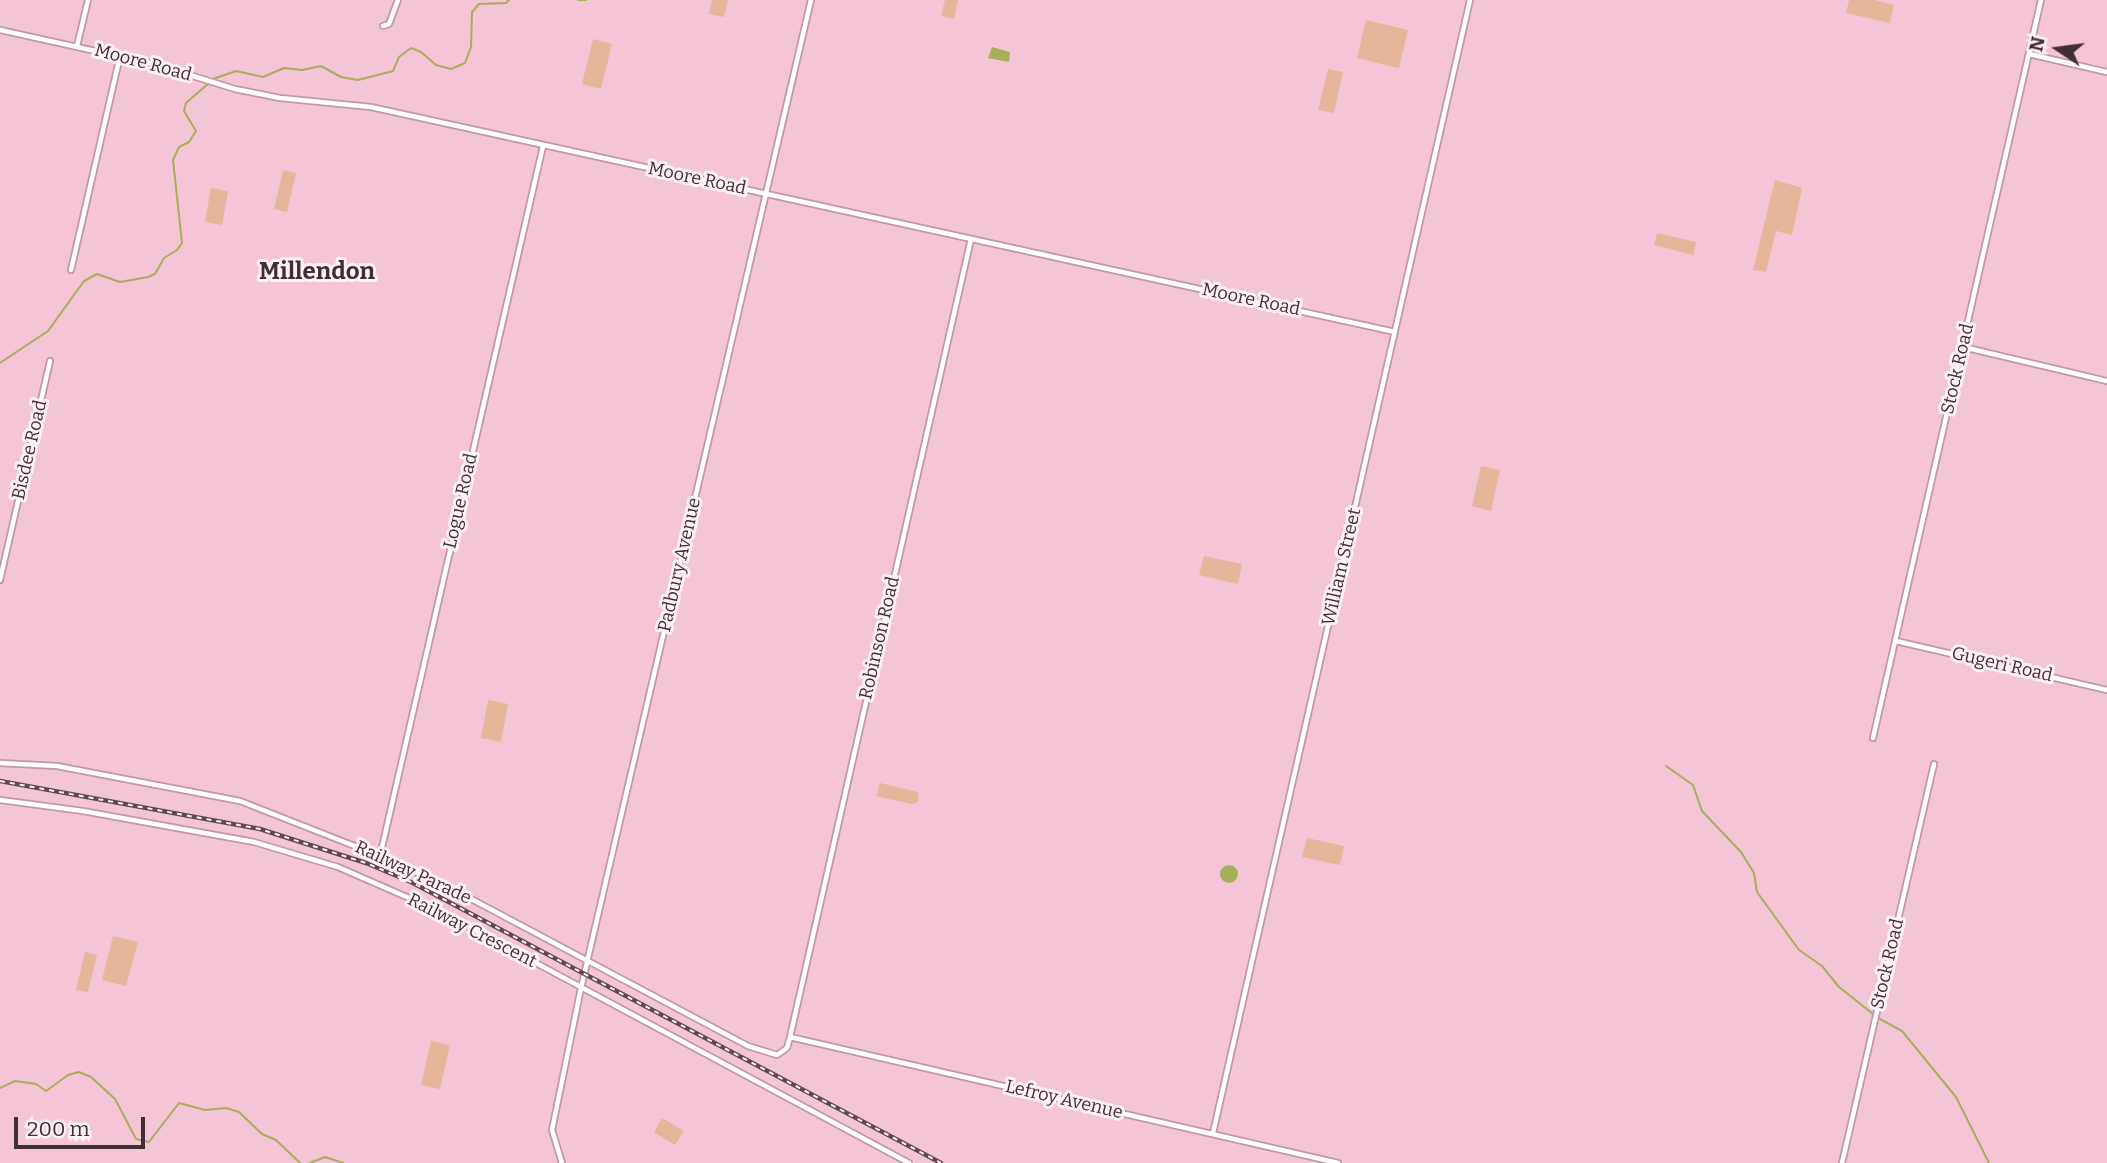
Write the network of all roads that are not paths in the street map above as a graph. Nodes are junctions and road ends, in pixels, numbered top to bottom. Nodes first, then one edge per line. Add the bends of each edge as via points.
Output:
1 (88, 0) edge
2 (398, 0) edge
3 (811, 0) edge
4 (1470, 0) edge
5 (2041, 0) edge
6 (392, 13) dead end
7 (0, 30) edge
8 (77, 46) junction
9 (2029, 54) junction
10 (120, 56) junction
11 (2107, 72) edge
12 (543, 146) junction
13 (766, 194) junction
14 (971, 239) junction
15 (71, 270) dead end
16 (1395, 332) junction
17 (1963, 347) junction
18 (50, 361) dead end
19 (2107, 381) edge
20 (0, 580) edge
21 (1896, 641) junction
22 (2107, 690) edge
23 (1873, 738) dead end
24 (0, 763) edge
25 (1934, 764) dead end
26 (0, 800) edge
27 (380, 856) junction
28 (587, 962) junction
29 (581, 988) junction
30 (790, 1037) junction
31 (1213, 1133) junction
32 (562, 1163) edge
33 (909, 1163) edge
34 (1338, 1163) edge
35 (1842, 1163) edge

1 - 8 street
2 - 6 street
3 - 13 street, Padbury Avenue
4 - 16 street, William Street
5 - 9 street, Stock Road
7 - 8 street, Moore Road
8 - 10 street, Moore Road
9 - 11 street
9 - 17 street, Stock Road
10 - 12 street, Moore Road via 280,98 371,107
10 - 15 street
12 - 13 street, Moore Road
12 - 27 street, Logue Road
13 - 14 street, Moore Road
13 - 28 street, Padbury Avenue
14 - 16 street, Moore Road
14 - 30 street, Robinson Road
16 - 31 street, William Street
17 - 19 street
17 - 21 street, Stock Road
18 - 20 street, Bisdee Road
21 - 22 street, Gugeri Road
21 - 23 street, Stock Road
24 - 27 street, Railway Parade via 57,766 240,800
25 - 35 street, Stock Road
26 - 29 street, Railway Crescent via 83,811 298,854 441,912
27 - 28 street, Railway Parade via 460,893
28 - 29 street, Padbury Avenue
28 - 30 street, Railway Parade via 766,1054 777,1055 787,1048
29 - 32 street, Padbury Avenue via 552,1130
29 - 33 street, Railway Crescent
30 - 31 street, Lefroy Avenue
31 - 34 street, Lefroy Avenue

